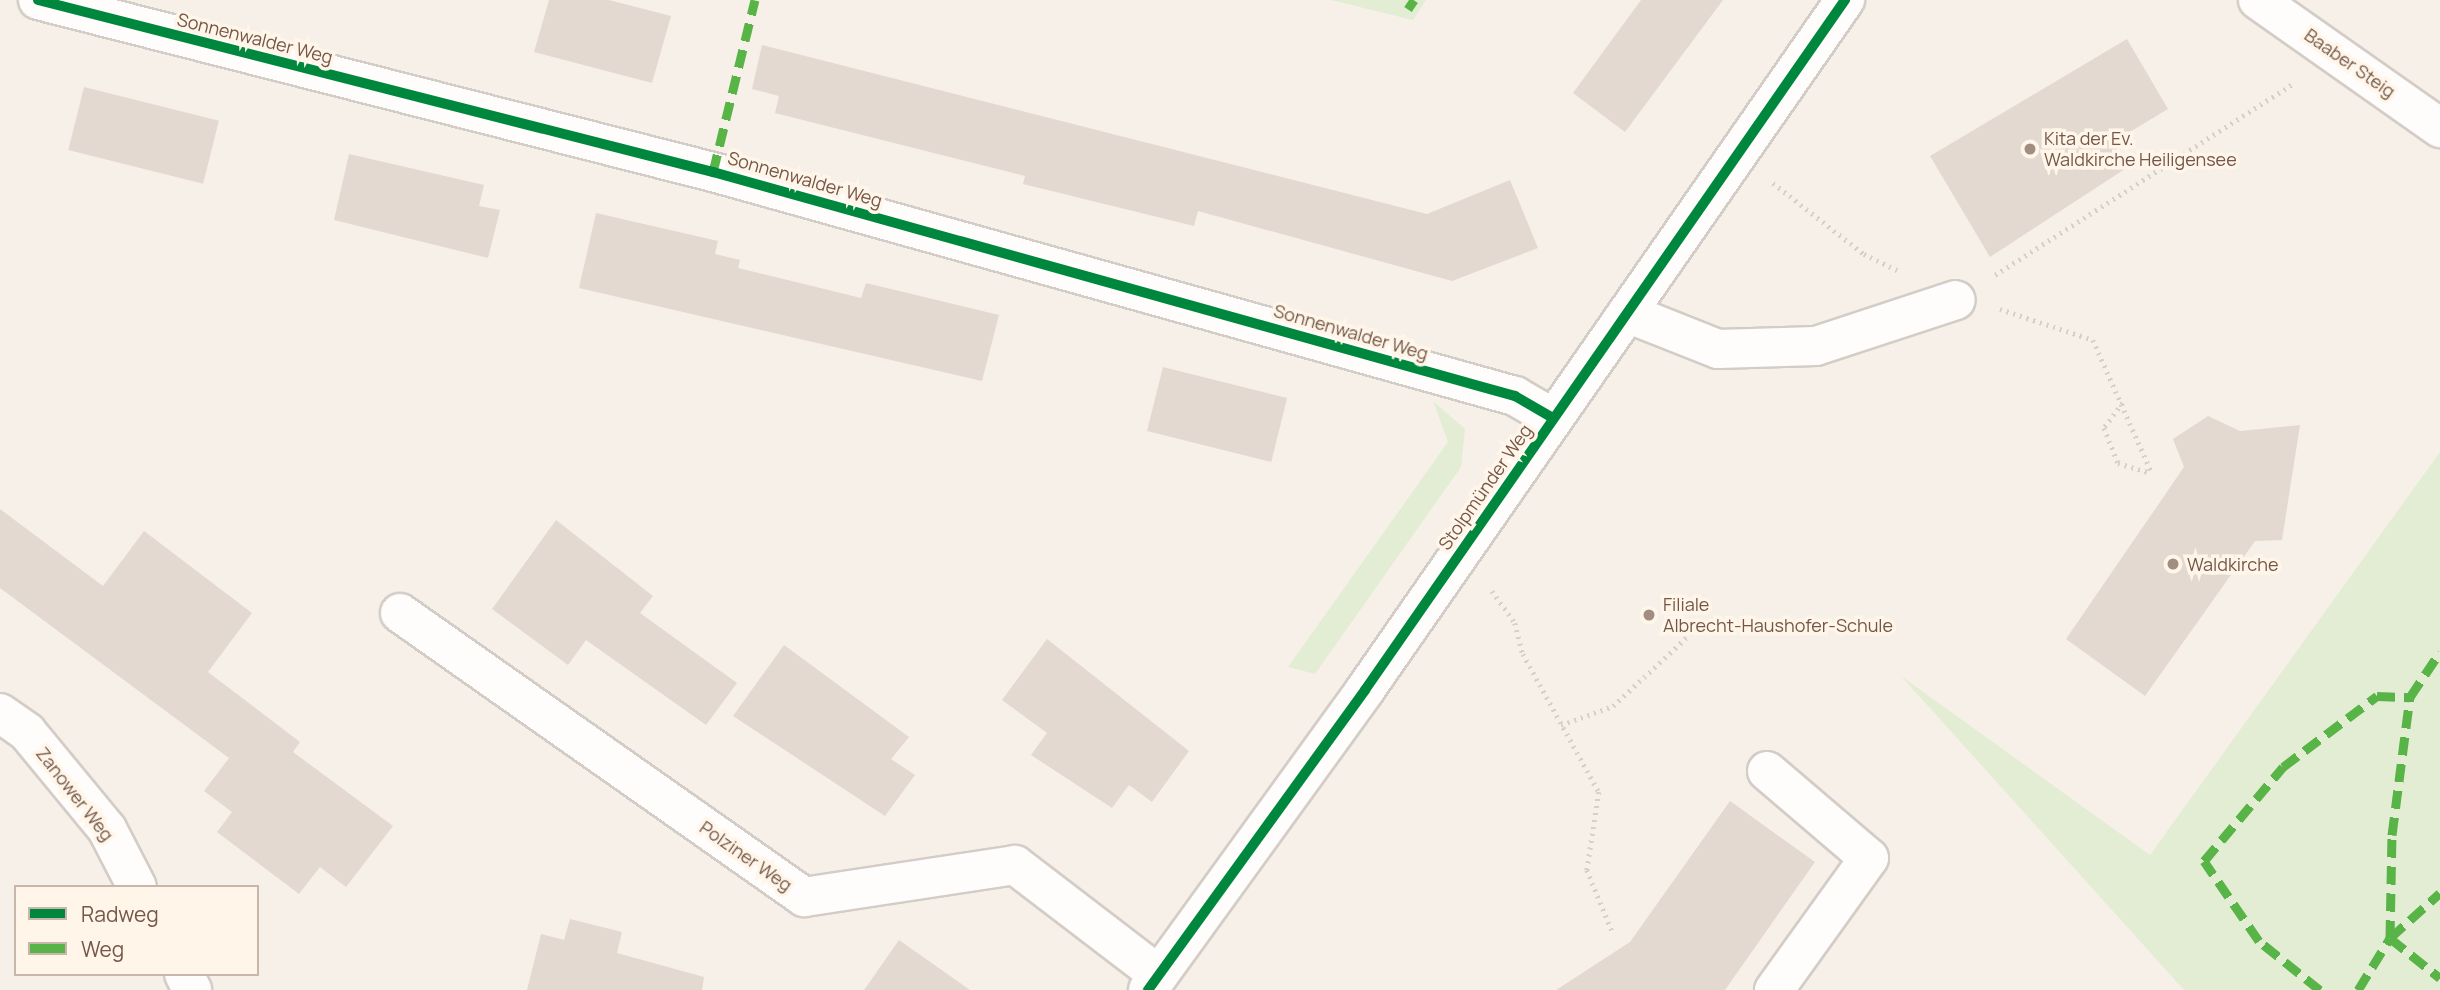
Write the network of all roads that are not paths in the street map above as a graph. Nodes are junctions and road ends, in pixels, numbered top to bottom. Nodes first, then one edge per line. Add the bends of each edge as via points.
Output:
1 (38, 0) edge
2 (1845, 0) edge
3 (2258, 0) edge
4 (137, 13) edge
5 (2440, 128) edge
6 (1956, 300) road end
7 (1627, 313) junction
8 (1553, 418) junction
9 (401, 613) dead end
10 (0, 713) edge
11 (1767, 771) dead end
12 (136, 885) edge
13 (1153, 982) edge
14 (1774, 990) edge

1 - 4 street, Sonnenwalder Weg
2 - 7 street, Stolpmünder Weg
3 - 5 street, Baaber Steig
4 - 8 street, Sonnenwalder Weg via 1515,396
6 - 7 street via 1815,346 1718,349
7 - 8 street, Stolpmünder Weg
8 - 13 street, Stolpmünder Weg
9 - 13 street, Polziner Weg via 804,897 1015,865
10 - 12 street, Zanower Weg via 27,732 107,830
11 - 14 street via 1869,858

